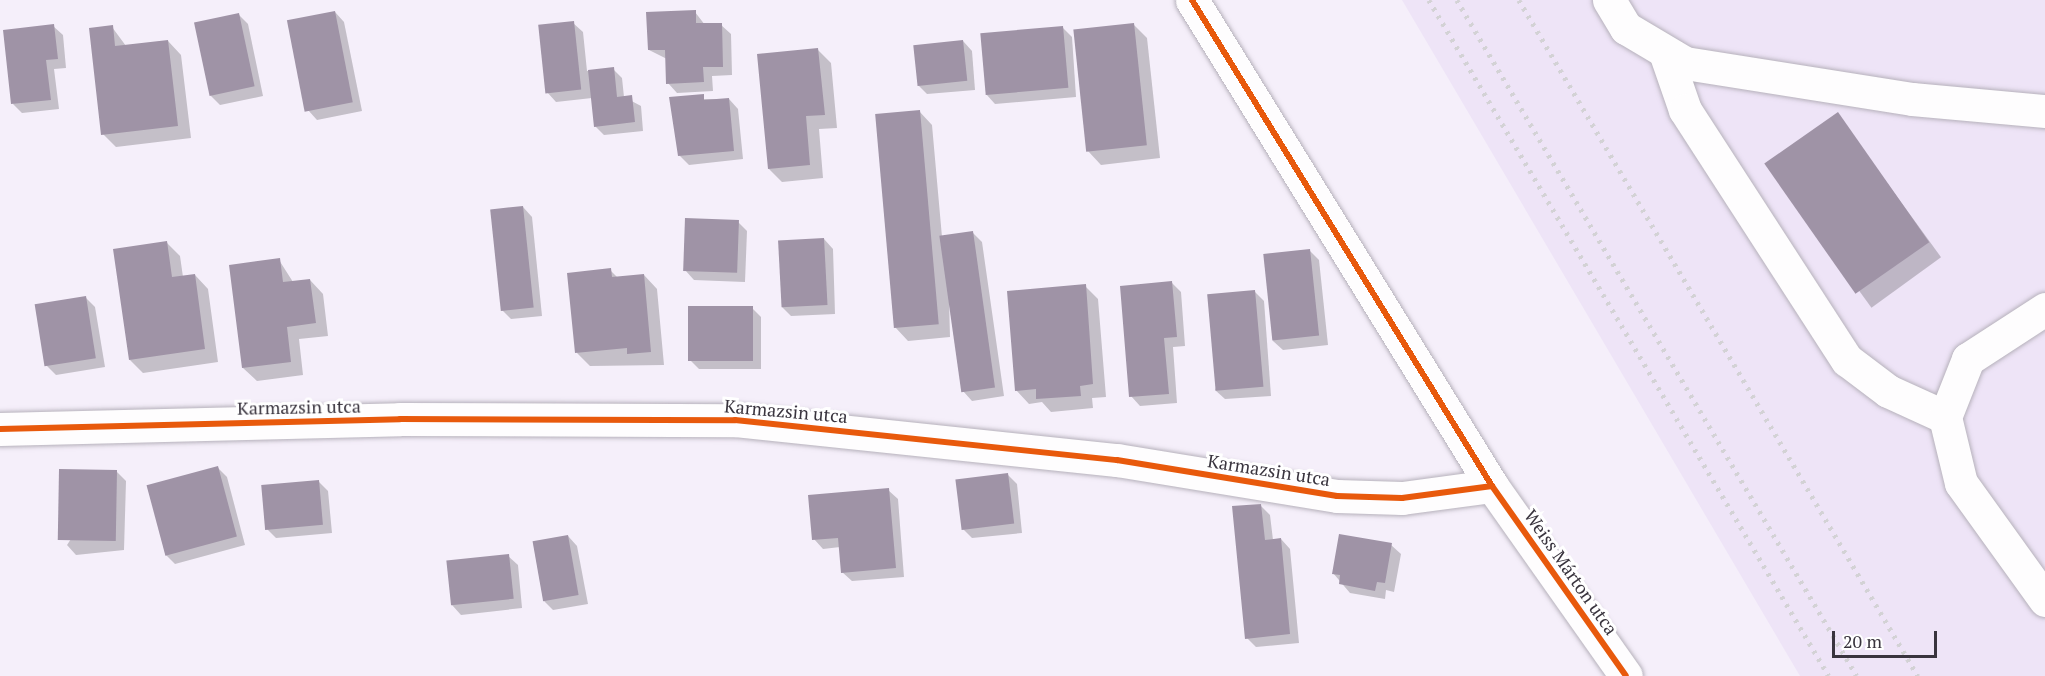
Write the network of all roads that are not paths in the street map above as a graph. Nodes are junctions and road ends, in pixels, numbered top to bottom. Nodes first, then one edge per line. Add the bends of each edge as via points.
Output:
1 (1192, 0) edge
2 (1609, 0) edge
3 (1666, 55) junction
4 (2045, 111) edge
5 (2045, 309) edge
6 (1945, 417) junction
7 (0, 429) edge
8 (1492, 486) junction
9 (2045, 600) edge
10 (1626, 676) edge

1 - 8 street, Weiss Márton utca
2 - 3 street via 1626,28
3 - 4 street via 1912,99
3 - 6 street via 1685,110 1847,360 1888,391
5 - 6 street via 1968,358
6 - 9 street via 1961,483
7 - 8 street, Karmazsin utca via 400,419 735,420 1118,460 1337,496 1402,498
8 - 10 street, Weiss Márton utca

